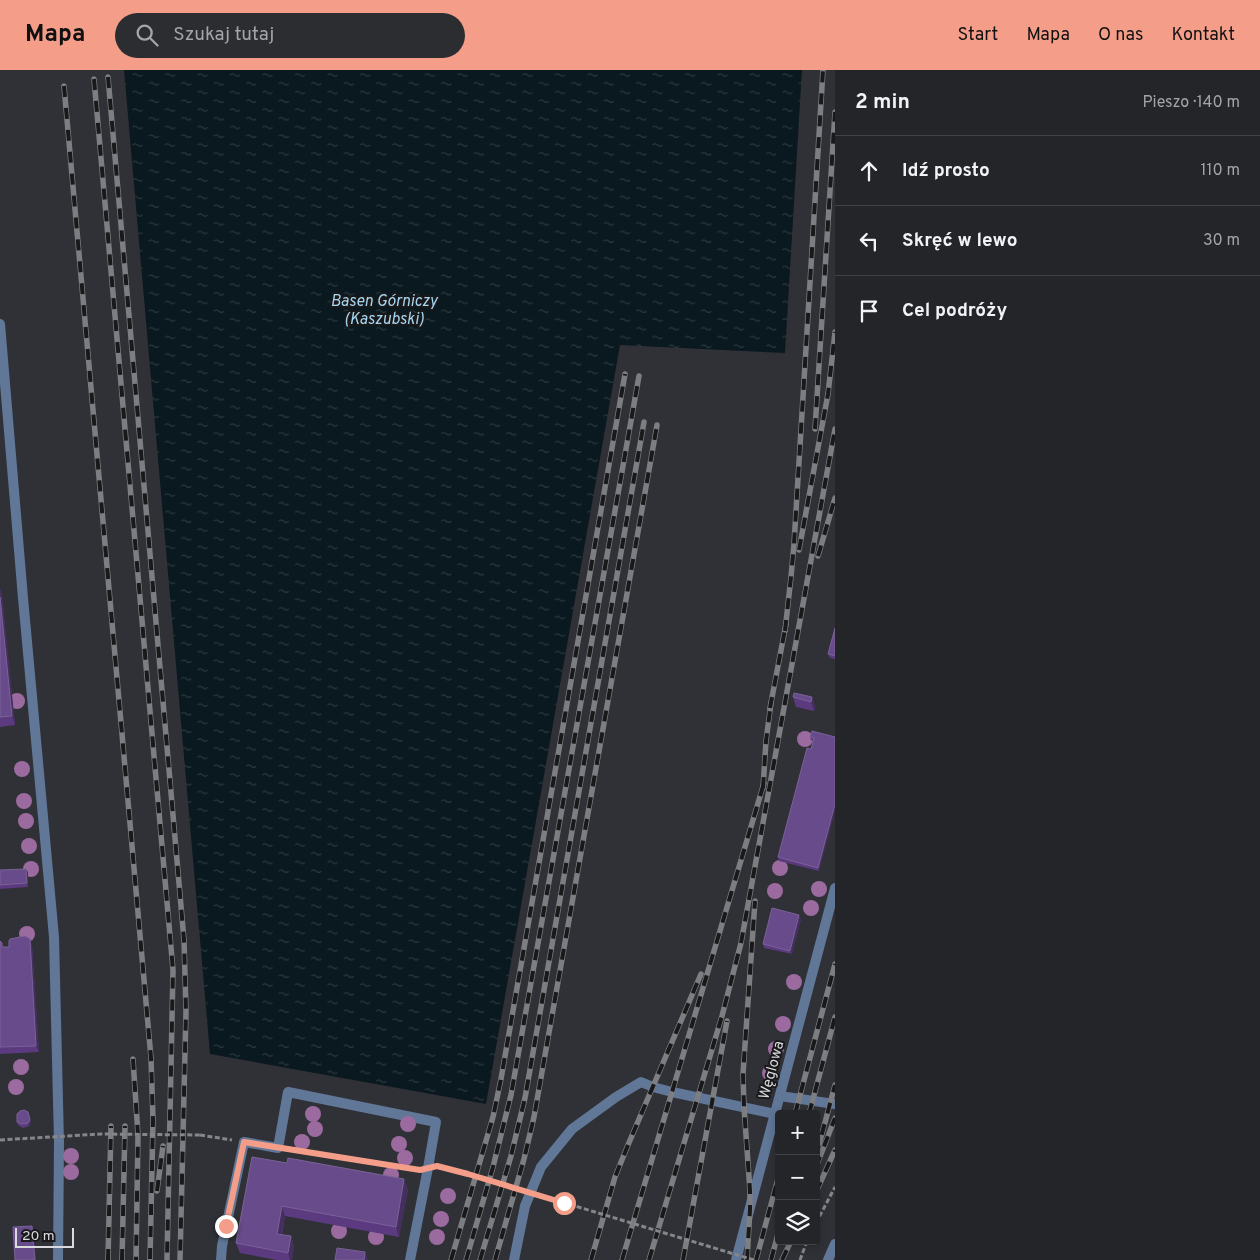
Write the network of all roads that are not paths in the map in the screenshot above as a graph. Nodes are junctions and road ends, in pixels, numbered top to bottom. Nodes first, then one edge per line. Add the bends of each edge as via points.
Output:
1 (0, 324) edge
2 (835, 888) edge
3 (780, 1096) junction
4 (835, 1104) edge
5 (776, 1110) edge
6 (775, 1114) joint
7 (835, 1244) edge
8 (58, 1260) edge
9 (221, 1260) edge
10 (410, 1260) edge
11 (514, 1260) edge
12 (736, 1260) edge
13 (828, 1260) edge

1 - 8 lane via 54,937 60,1142
2 - 3 lane, Węglowa
3 - 4 lane
3 - 5 lane, Węglowa
6 - 11 lane via 662,1090 641,1082 572,1129 541,1167 525,1206
6 - 12 lane, Węglowa
7 - 13 lane
9 - 10 lane via 244,1142 278,1148 288,1092 436,1122

